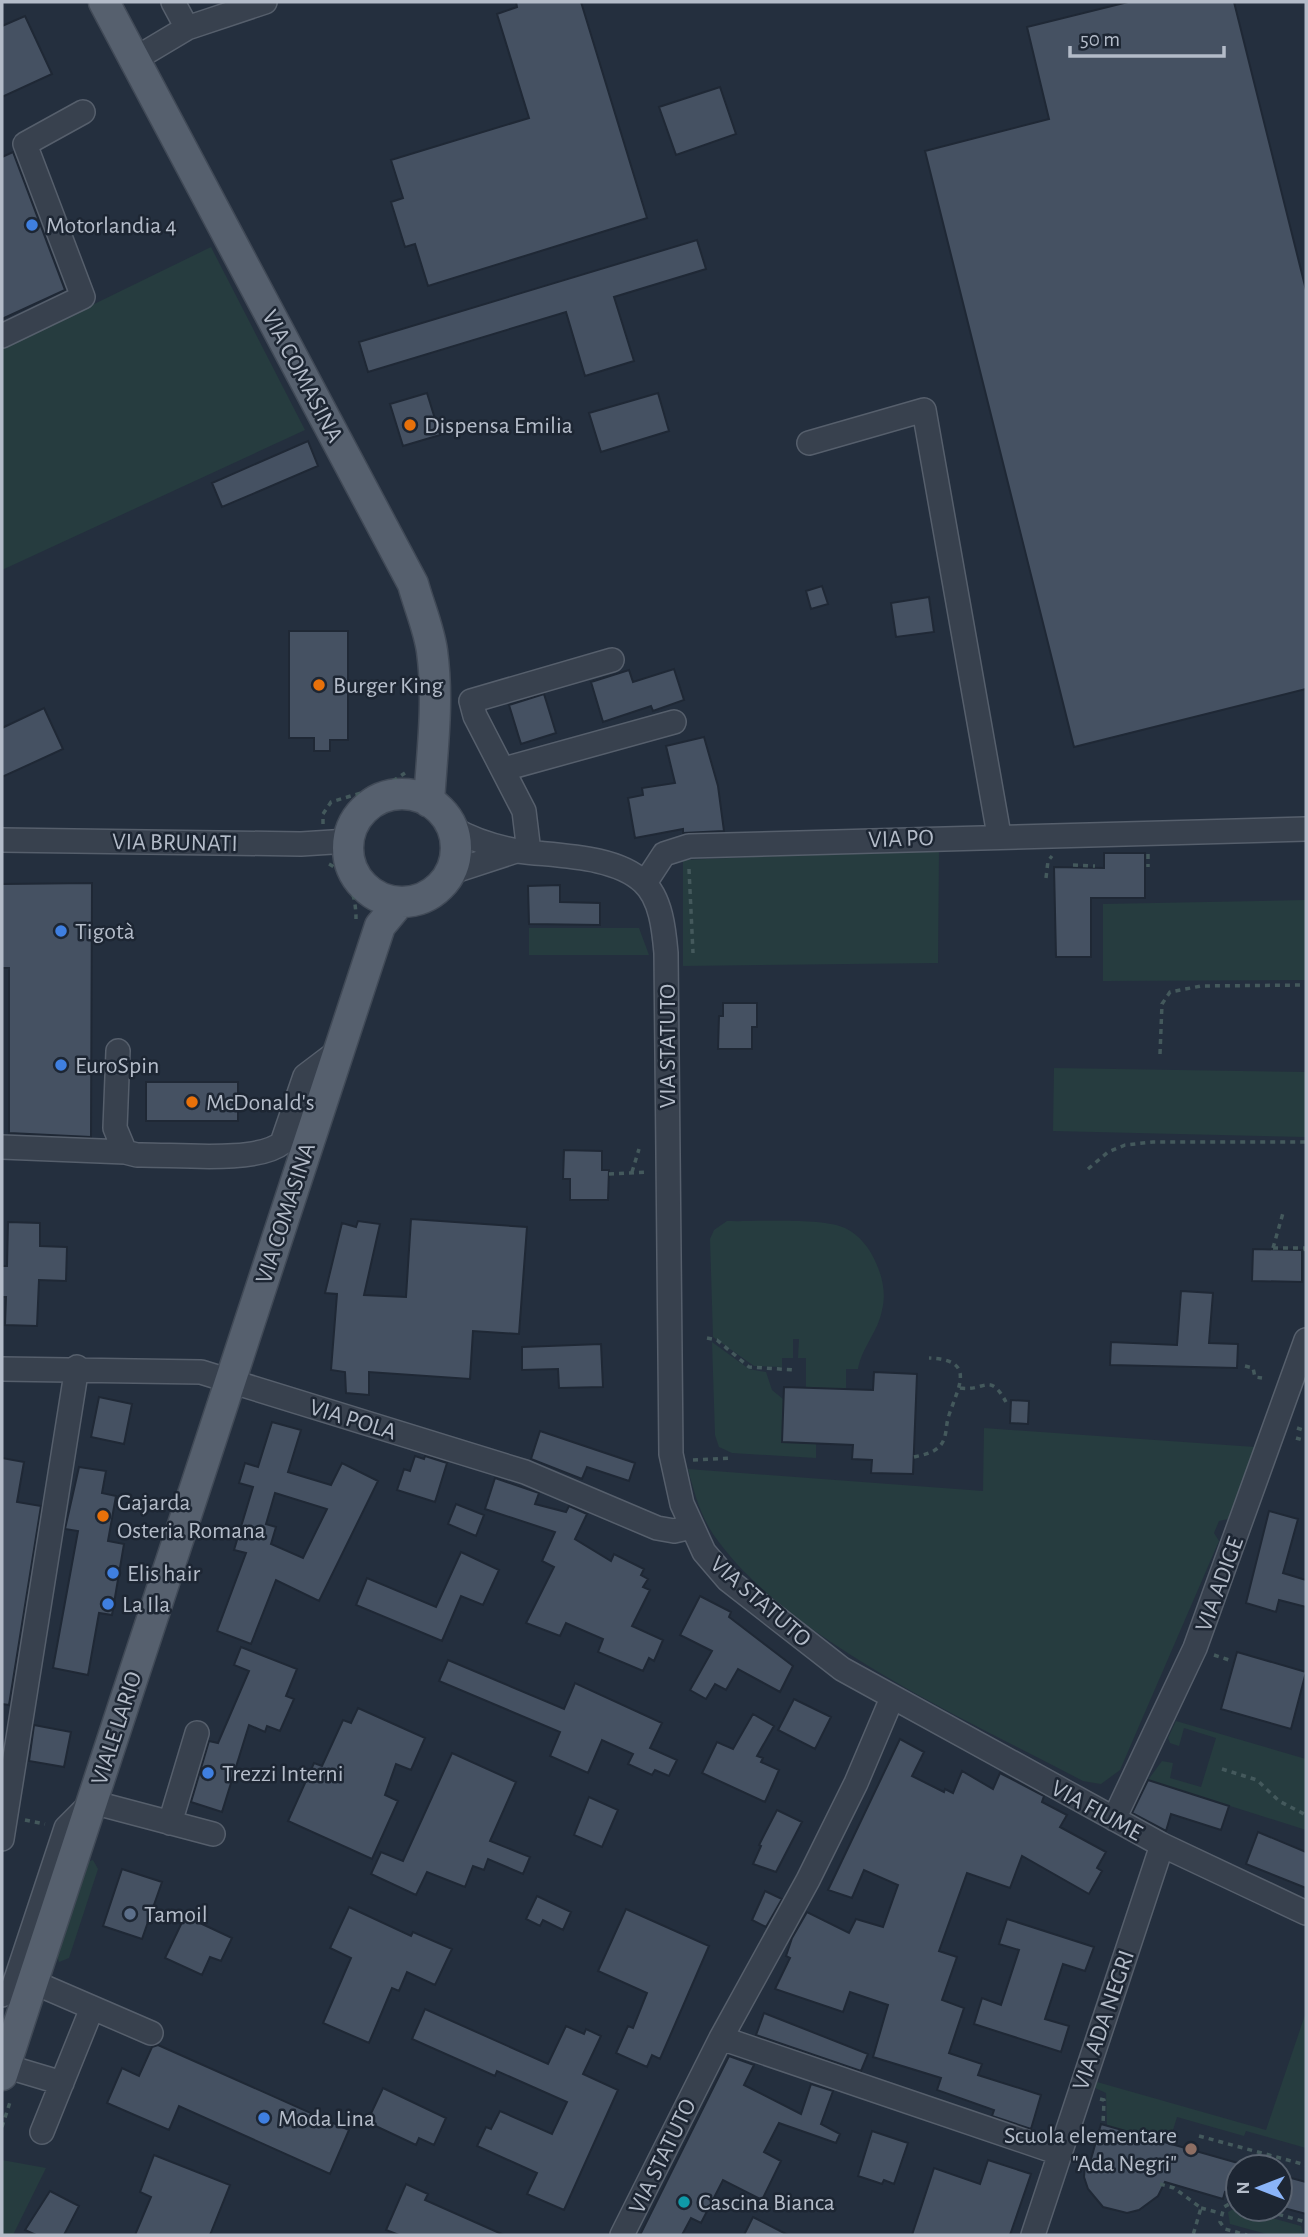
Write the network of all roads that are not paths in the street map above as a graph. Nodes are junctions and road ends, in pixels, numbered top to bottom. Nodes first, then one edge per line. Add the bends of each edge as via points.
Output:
1 (104, 2) edge
2 (173, 2) edge
3 (265, 2) edge
4 (187, 28) junction
5 (135, 59) junction
6 (83, 111) dead end
7 (2, 336) edge
8 (809, 443) dead end
9 (612, 660) dead end
10 (674, 722) dead end
11 (504, 769) junction
12 (420, 784) junction
13 (452, 828) junction
14 (1306, 829) edge
15 (999, 835) junction
16 (2, 840) edge
17 (335, 842) junction
18 (523, 851) junction
19 (449, 873) junction
20 (645, 883) junction
21 (368, 891) junction
22 (399, 902) junction
23 (368, 923) junction
24 (118, 1051) dead end
25 (338, 1051) junction
26 (2, 1147) edge
27 (125, 1152) junction
28 (1306, 1340) edge
29 (77, 1367) junction
30 (2, 1368) edge
31 (230, 1380) junction
32 (691, 1527) junction
33 (892, 1698) junction
34 (197, 1734) dead end
35 (92, 1802) junction
36 (1114, 1819) junction
37 (170, 1823) junction
38 (4, 1828) edge
39 (213, 1834) dead end
40 (1162, 1845) junction
41 (1306, 1913) edge
42 (33, 1982) junction
43 (2, 1995) edge
44 (92, 2008) junction
45 (151, 2032) dead end
46 (721, 2039) junction
47 (3, 2070) edge
48 (62, 2083) junction
49 (42, 2132) dead end
50 (1059, 2153) junction
51 (622, 2235) edge
52 (1033, 2235) edge

1 - 5 main road, VIA COMASINA
2 - 4 street
3 - 4 street
4 - 5 street
5 - 12 main road, VIA COMASINA via 413,584 431,647 435,682 436,726
6 - 7 street via 25,144 83,297
8 - 15 street via 924,410
9 - 11 street via 471,701
10 - 11 street
11 - 18 street via 524,811
12 - 13 main road
12 - 17 main road via 371,805
13 - 18 street via 468,838
13 - 19 main road via 455,859
14 - 15 street, VIA PO
15 - 20 street, VIA PO via 689,846 664,854
16 - 17 street, VIA BRUNATI
17 - 21 main road
18 - 19 street
18 - 20 street via 603,862
19 - 22 main road via 429,895
20 - 32 street, VIA STATUTO via 664,927 666,953 671,1454
21 - 22 main road
21 - 23 main road
22 - 23 main road, VIA COMASINA
23 - 25 main road, VIA COMASINA
24 - 27 street via 115,1128
25 - 27 street via 305,1076 282,1143 276,1148 254,1154
25 - 31 main road, VIA COMASINA
26 - 27 street
28 - 36 street, VIA ADIGE via 1195,1648
29 - 30 street, VIA POLA
29 - 31 street, VIA POLA via 201,1372
29 - 38 street via 37,1586
31 - 32 street, VIA POLA via 525,1472 657,1528
31 - 35 main road, VIALE LARIO
32 - 33 street, VIA STATUTO via 704,1552 729,1580 842,1669
33 - 36 street, VIA FIUME
33 - 46 street, VIA STATUTO via 808,1881
34 - 37 street
35 - 37 street
35 - 42 main road, VIALE LARIO
35 - 43 street via 66,1828 13,1988
36 - 40 street, VIA FIUME
37 - 39 street
40 - 41 street, VIA FIUME
40 - 50 street, VIA ADA NEGRI
42 - 44 street
42 - 47 main road, VIALE LARIO
44 - 45 street
44 - 48 street
46 - 50 street
46 - 51 street, VIA STATUTO
47 - 48 street
48 - 49 street
50 - 52 street, VIA ADA NEGRI

